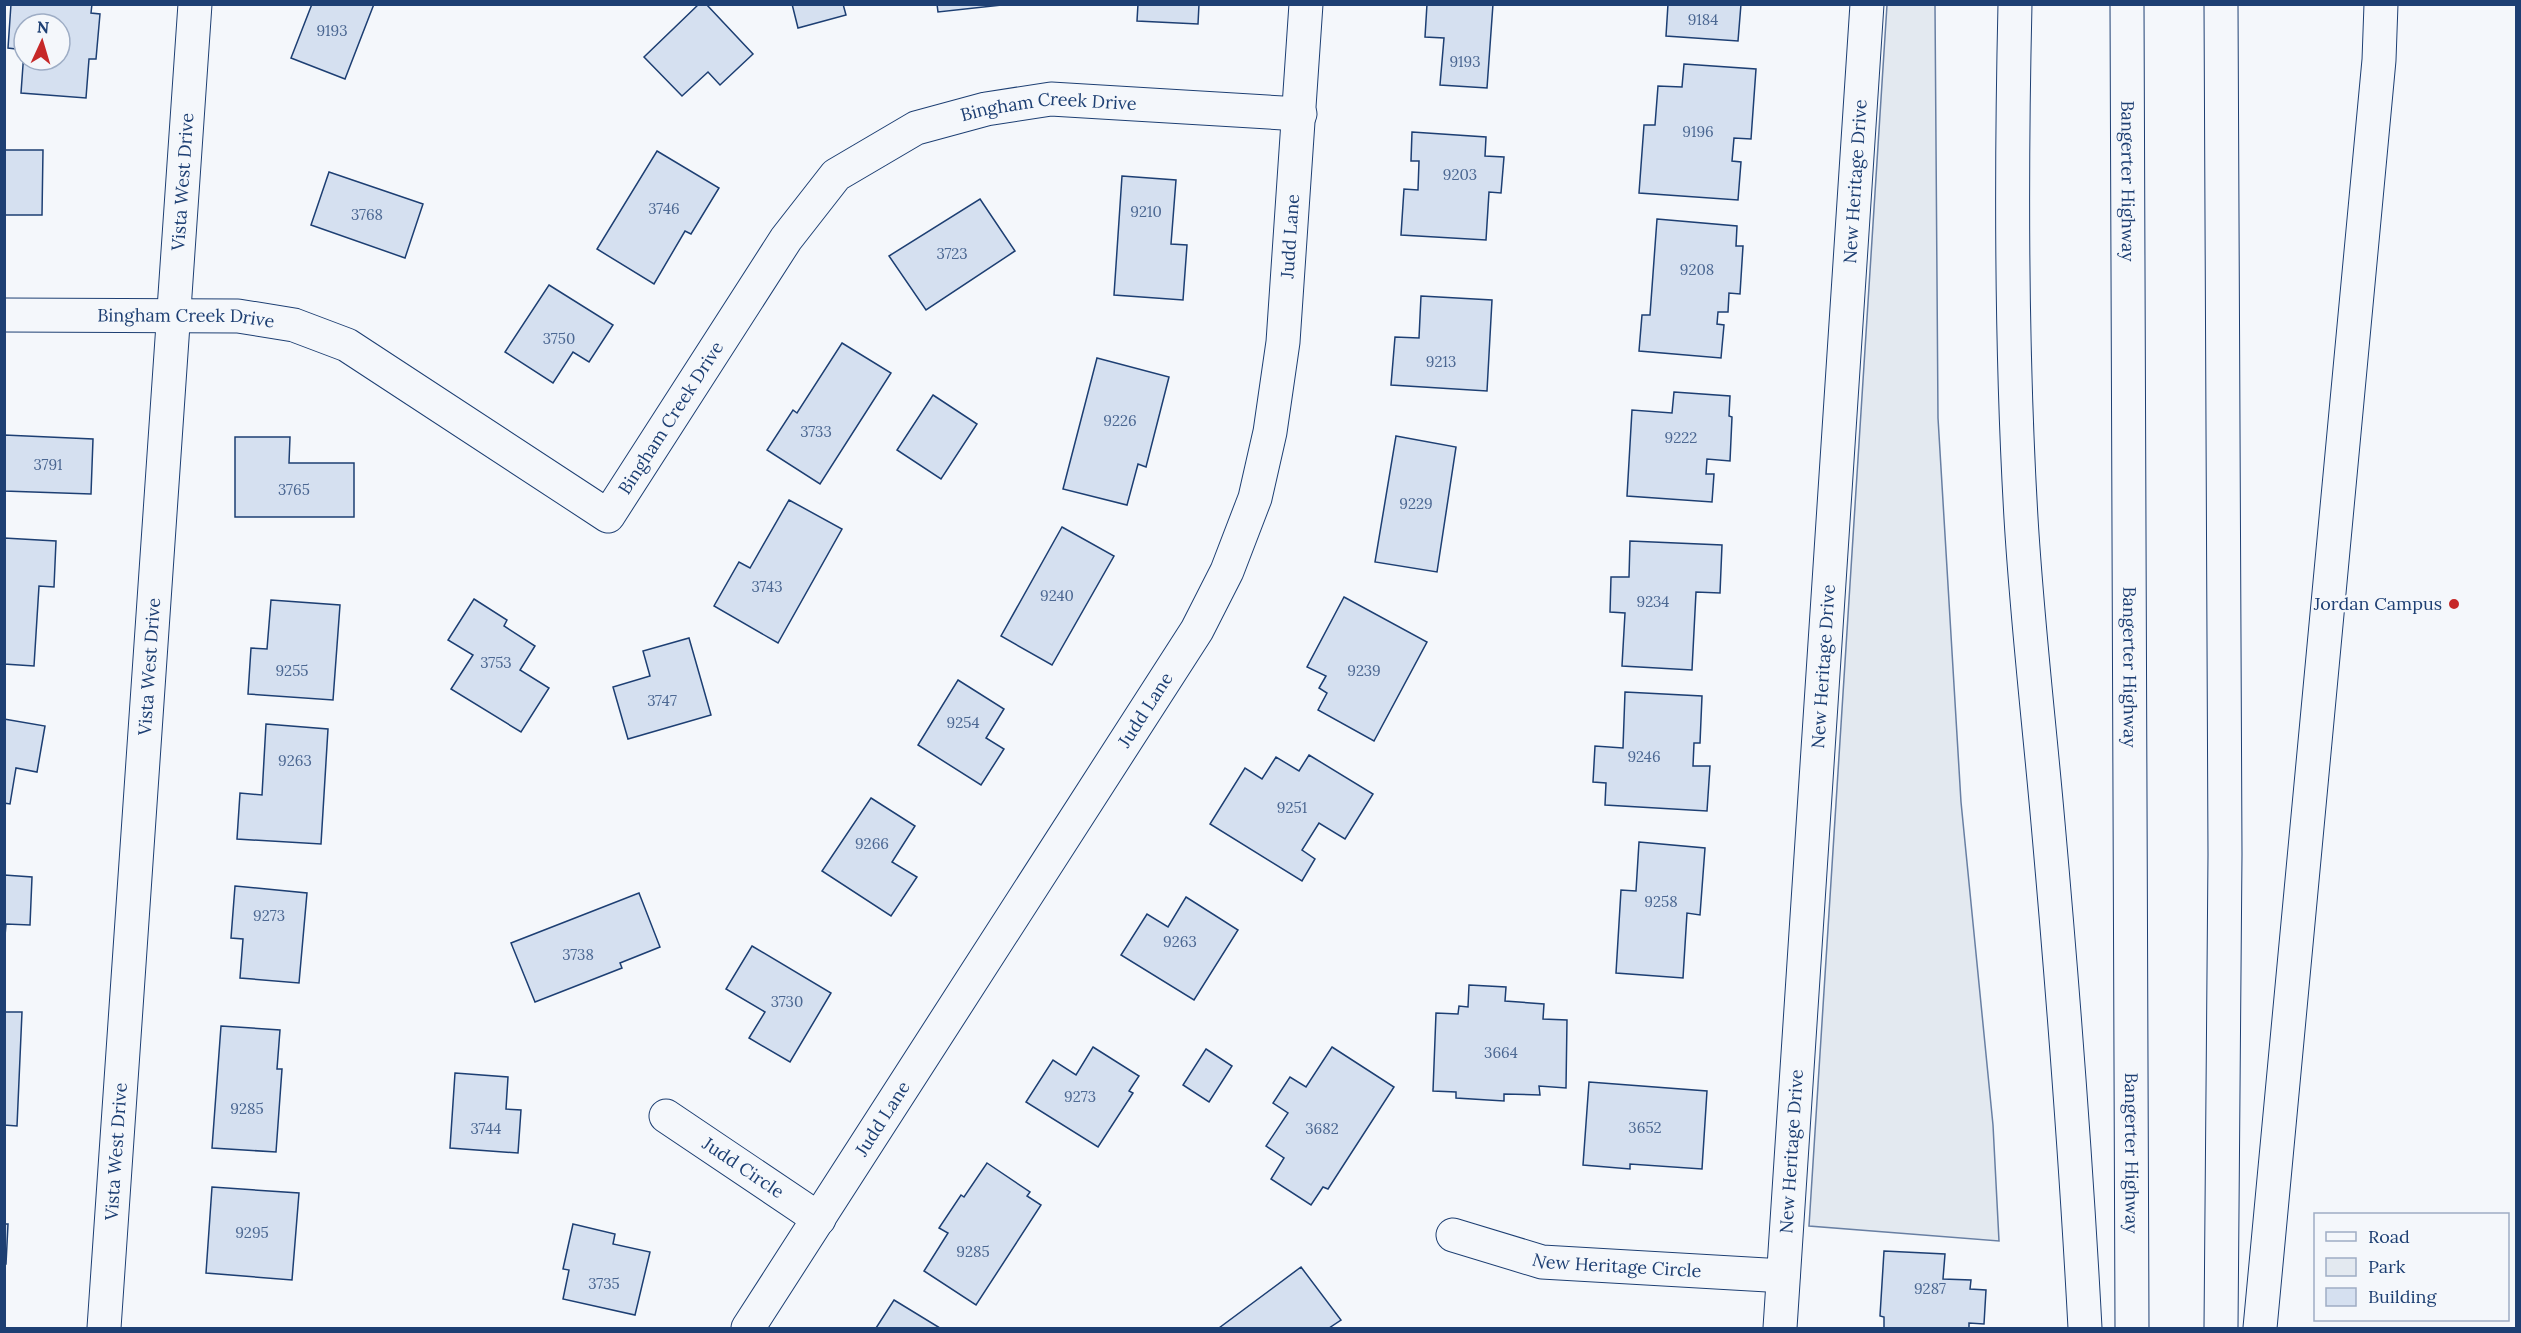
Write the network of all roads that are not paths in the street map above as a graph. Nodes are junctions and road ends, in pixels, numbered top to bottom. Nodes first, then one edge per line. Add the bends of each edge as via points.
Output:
1 (195, 4) edge
2 (1306, 4) edge
3 (1867, 4) edge
4 (2014, 4) edge
5 (2127, 4) edge
6 (2221, 4) edge
7 (2381, 4) edge
8 (1300, 114) junction
9 (4, 315) edge
10 (174, 316) junction
11 (666, 1116) dead end
12 (819, 1219) junction
13 (1453, 1235) dead end
14 (1783, 1276) junction
15 (104, 1329) edge
16 (748, 1329) edge
17 (1780, 1329) edge
18 (2085, 1329) edge
19 (2132, 1329) edge
20 (2221, 1329) edge
21 (2260, 1329) edge

1 - 10 main road, Vista West Drive
2 - 8 main road, Judd Lane
3 - 14 main road, New Heritage Drive
4 - 18 main road via 2011,188 2021,518 2066,1025
5 - 19 main road, Bangerter Highway
6 - 20 main road via 2225,854
7 - 21 main road via 2378,72
8 - 10 main road, Bingham Creek Drive via 1051,99 986,109 916,128 836,175 786,239 608,516 347,345 294,325 238,316
8 - 12 main road, Judd Lane via 1283,342 1270,432 1255,498 1227,571 1197,630
9 - 10 main road, Bingham Creek Drive
10 - 15 main road, Vista West Drive
11 - 12 main road, Judd Circle
12 - 16 main road, Judd Lane
13 - 14 main road, New Heritage Circle via 1542,1262
14 - 17 main road, New Heritage Drive

